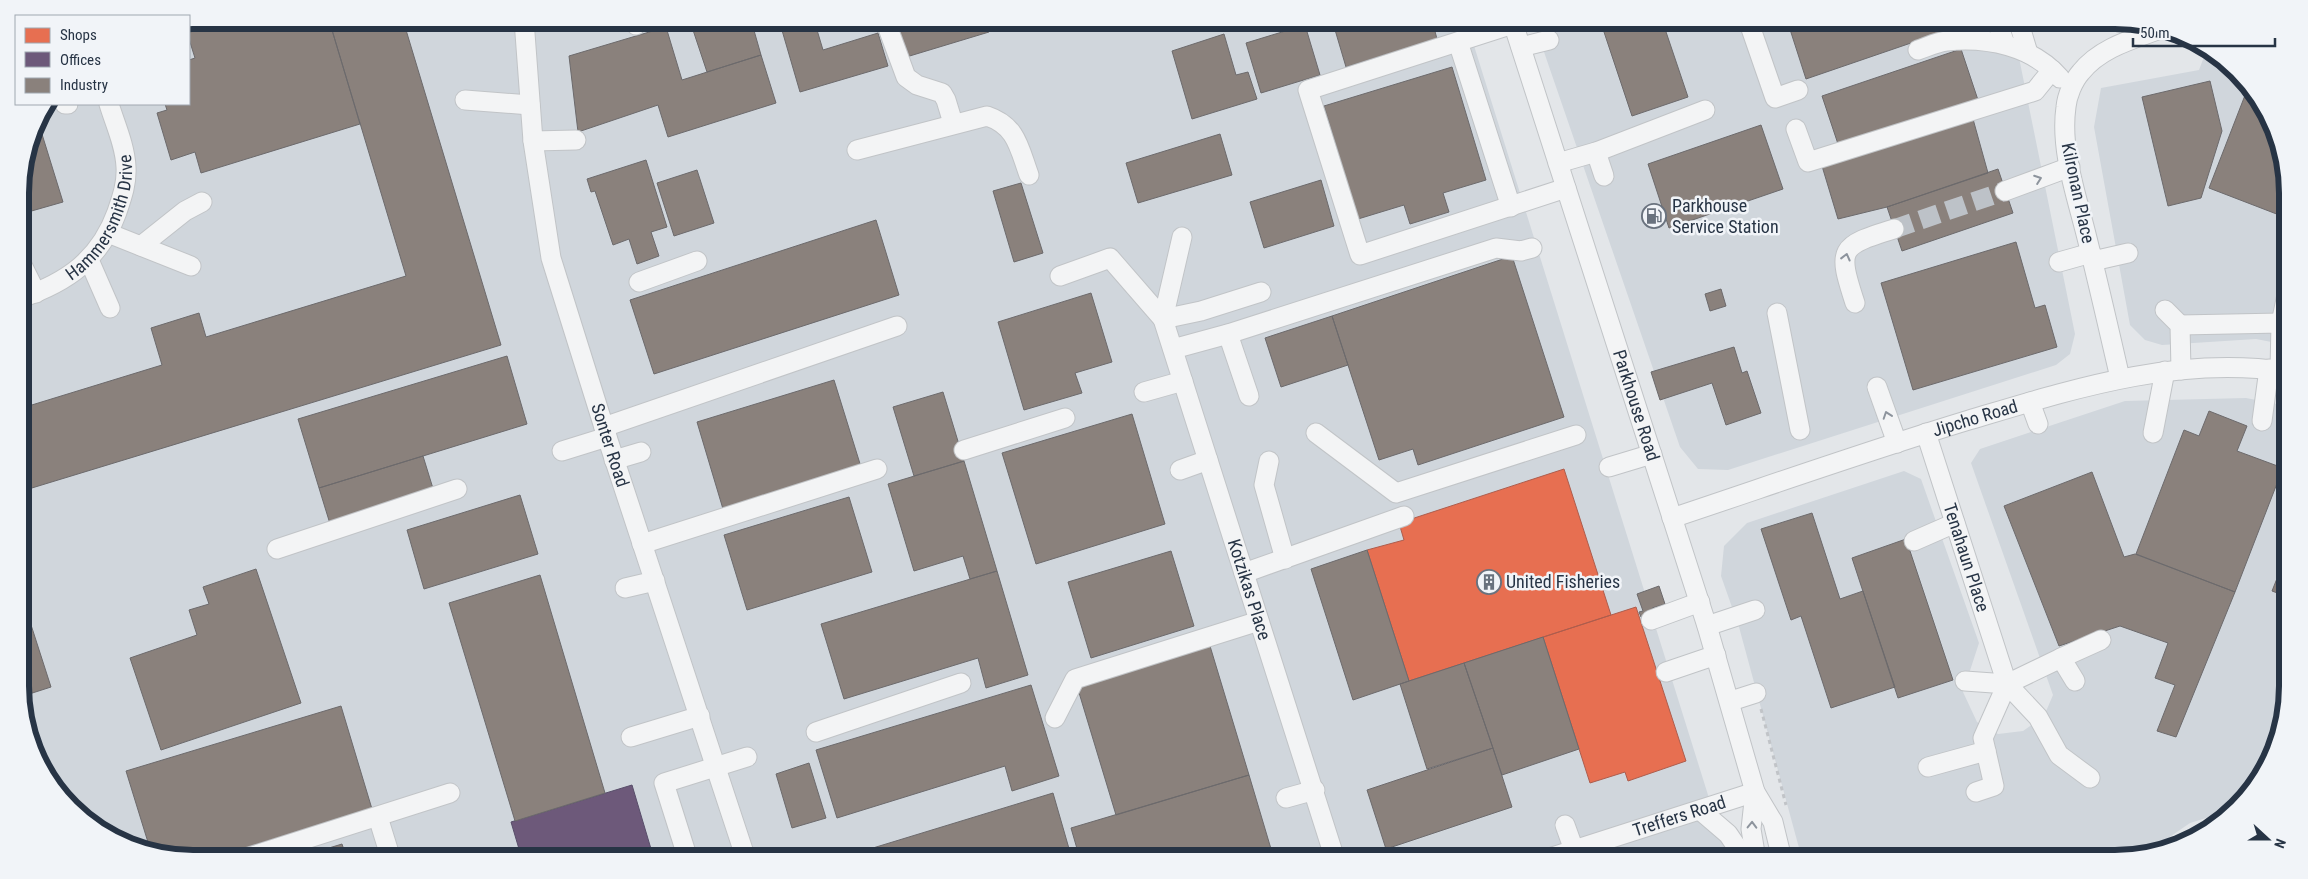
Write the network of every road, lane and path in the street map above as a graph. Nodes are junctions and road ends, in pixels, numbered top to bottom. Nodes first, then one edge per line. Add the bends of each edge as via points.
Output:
1 (525, 29) edge
2 (888, 29) edge
3 (1493, 29) edge
4 (1515, 29) edge
5 (1751, 29) edge
6 (2021, 29) edge
7 (2150, 33) edge
8 (1550, 40) dead end
9 (1458, 42) junction
10 (1521, 47) junction
11 (1918, 50) dead end
12 (2028, 53) junction
13 (2052, 70) junction
14 (1798, 90) dead end
15 (2070, 91) junction
16 (465, 100) dead end
17 (109, 105) edge
18 (530, 105) junction
19 (1705, 110) dead end
20 (953, 124) junction
21 (1796, 129) dead end
22 (576, 140) dead end
23 (533, 141) junction
24 (857, 150) dead end
25 (1596, 152) junction
26 (1558, 163) junction
27 (2070, 167) junction
28 (1028, 175) dead end
29 (1604, 176) dead end
30 (1566, 188) junction
31 (2005, 191) tunnel mouth
32 (202, 202) dead end
33 (1511, 207) junction
34 (1894, 229) tunnel mouth
35 (108, 233) junction
36 (1182, 237) dead end
37 (141, 246) junction
38 (1532, 248) dead end
39 (2128, 253) dead end
40 (2092, 257) junction
41 (89, 260) junction
42 (697, 261) dead end
43 (2059, 262) dead end
44 (191, 266) dead end
45 (1060, 276) dead end
46 (639, 282) dead end
47 (1260, 292) dead end
48 (29, 295) edge
49 (1855, 303) dead end
50 (110, 308) dead end
51 (2166, 310) dead end
52 (1776, 313) dead end
53 (1163, 319) junction
54 (2279, 324) edge
55 (2180, 325) junction
56 (897, 326) dead end
57 (1228, 334) junction
58 (1173, 349) junction
59 (2173, 370) junction
60 (2279, 371) edge
61 (2120, 378) junction
62 (1183, 381) junction
63 (1878, 387) dead end
64 (1144, 392) dead end
65 (1249, 396) dead end
66 (2030, 402) junction
67 (1065, 418) dead end
68 (2262, 421) dead end
69 (2038, 424) dead end
70 (1800, 430) dead end
71 (605, 432) junction
72 (1316, 433) dead end
73 (1926, 433) junction
74 (2153, 433) dead end
75 (1576, 435) dead end
76 (1897, 443) junction
77 (964, 450) dead end
78 (562, 451) dead end
79 (641, 452) dead end
80 (1652, 454) junction
81 (614, 460) junction
82 (1208, 460) junction
83 (1269, 461) dead end
84 (1610, 467) dead end
85 (877, 469) dead end
86 (1180, 470) dead end
87 (457, 489) dead end
88 (1404, 516) dead end
89 (1672, 518) junction
90 (1955, 523) junction
91 (1914, 541) dead end
92 (642, 544) junction
93 (277, 549) dead end
94 (1285, 560) junction
95 (1244, 573) junction
96 (655, 581) junction
97 (626, 588) dead end
98 (1700, 602) junction
99 (1755, 610) dead end
100 (1651, 620) dead end
101 (1259, 621) junction
102 (1707, 626) junction
103 (2101, 640) dead end
104 (1716, 655) junction
105 (2061, 658) junction
106 (1666, 672) dead end
107 (2075, 680) dead end
108 (1965, 681) dead end
109 (960, 683) dead end
110 (2007, 684) junction
111 (1756, 693) joint
112 (1730, 701) junction
113 (700, 716) junction
114 (1055, 718) dead end
115 (816, 732) dead end
116 (631, 737) dead end
117 (1986, 751) junction
118 (747, 757) dead end
119 (716, 766) junction
120 (1928, 768) dead end
121 (2090, 778) dead end
122 (1315, 790) junction
123 (1756, 792) junction
124 (1976, 792) dead end
125 (450, 793) dead end
126 (1286, 798) dead end
127 (1700, 810) junction
128 (1787, 810) dead end
129 (378, 816) junction
130 (1565, 825) dead end
131 (271, 850) edge
132 (388, 850) edge
133 (685, 850) edge
134 (743, 850) edge
135 (1333, 850) edge
136 (1574, 850) joint
137 (1739, 850) edge
138 (1754, 850) edge
139 (1780, 850) edge

1 - 18 street, Sonter Road
2 - 20 street via 906,77 917,85 942,93
3 - 9 street
4 - 10 street, Parkhouse Road
5 - 14 street via 1775,98
6 - 12 street
7 - 15 street, Kilronan Place via 2110,48 2093,59
8 - 10 street
9 - 33 street
9 - 33 street via 1308,90 1360,255
10 - 26 street, Parkhouse Road
11 - 12 street via 1946,41 2002,35
12 - 13 street
13 - 15 street
13 - 21 street via 2035,91 1808,162
15 - 27 street, Kilronan Place via 2065,124
16 - 18 street
17 - 35 street, Hammersmith Drive via 123,149 126,183
18 - 23 street, Sonter Road
19 - 25 street
20 - 24 street
20 - 28 street via 988,116 998,120 1012,130
22 - 23 street
23 - 71 street, Sonter Road via 551,258
25 - 26 street
25 - 29 street
26 - 30 street, Parkhouse Road
31 -> 27 street
27 - 40 street, Kilronan Place
30 - 33 street
30 - 80 street, Parkhouse Road
32 - 37 street via 185,211
49 -> 34 street via 1844,270 1846,251 1856,242
35 - 37 street
35 - 41 street, Hammersmith Drive
36 - 53 street
37 - 44 street
38 - 57 street via 1521,251 1496,248
39 - 40 street
40 - 43 street
40 - 61 street, Kilronan Place
41 - 48 street, Hammersmith Drive via 66,277
41 - 50 street
42 - 46 street
45 - 53 street via 1110,258
47 - 53 street
51 - 55 street
52 - 70 street
53 - 58 street, Kotzikas Place
54 - 55 street
55 - 59 street
56 - 71 street
57 - 58 street
57 - 65 street
58 - 62 street, Kotzikas Place
59 - 60 street, Jipcho Road via 2258,367
59 - 61 street, Jipcho Road
59 - 74 street
60 - 68 street
61 - 66 street, Jipcho Road
62 - 64 street
62 - 82 street, Kotzikas Place
76 -> 63 street
66 - 69 street
66 - 73 street, Jipcho Road
67 - 77 street
71 - 78 street
71 - 81 street, Sonter Road
72 - 75 street via 1396,493
73 - 76 street, Jipcho Road
73 - 90 street, Tenahaun Place
76 - 89 street, Jipcho Road
79 - 81 street
80 - 84 street
80 - 89 street, Parkhouse Road
81 - 92 street, Sonter Road
82 - 86 street
82 - 95 street, Kotzikas Place
83 - 94 street via 1264,485
85 - 92 street
87 - 93 street
88 - 94 street
89 - 98 street, Parkhouse Road
90 - 91 street
90 - 110 street, Tenahaun Place
92 - 96 street, Sonter Road
94 - 95 street
95 - 101 street, Kotzikas Place
96 - 97 street
96 - 113 street, Sonter Road
98 - 100 street
98 - 102 street, Parkhouse Road
99 - 102 street
101 - 114 street via 1075,680
101 - 122 street, Kotzikas Place
102 - 104 street, Parkhouse Road
103 - 105 street
104 - 106 street
104 - 112 street, Parkhouse Road
105 - 107 street
105 - 110 street
108 - 110 street
109 - 115 street
110 - 117 street via 1983,738
110 - 121 street via 2038,717 2059,755
111 - 112 street
111 - 128 path
112 - 123 street, Parkhouse Road
113 - 116 street
113 - 119 street, Sonter Road
117 - 120 street
117 - 124 street via 1994,786
118 - 119 street
119 - 133 street via 664,783
119 - 134 street, Sonter Road
122 - 126 street
122 - 135 street, Kotzikas Place
123 - 127 street, Treffers Road
138 -> 123 street, Parkhouse Road via 1751,829
123 - 139 street, Parkhouse Road via 1773,822
125 - 129 street
127 - 136 street, Treffers Road
127 - 137 street via 1728,834
129 - 131 street
129 - 132 street
130 - 136 street

